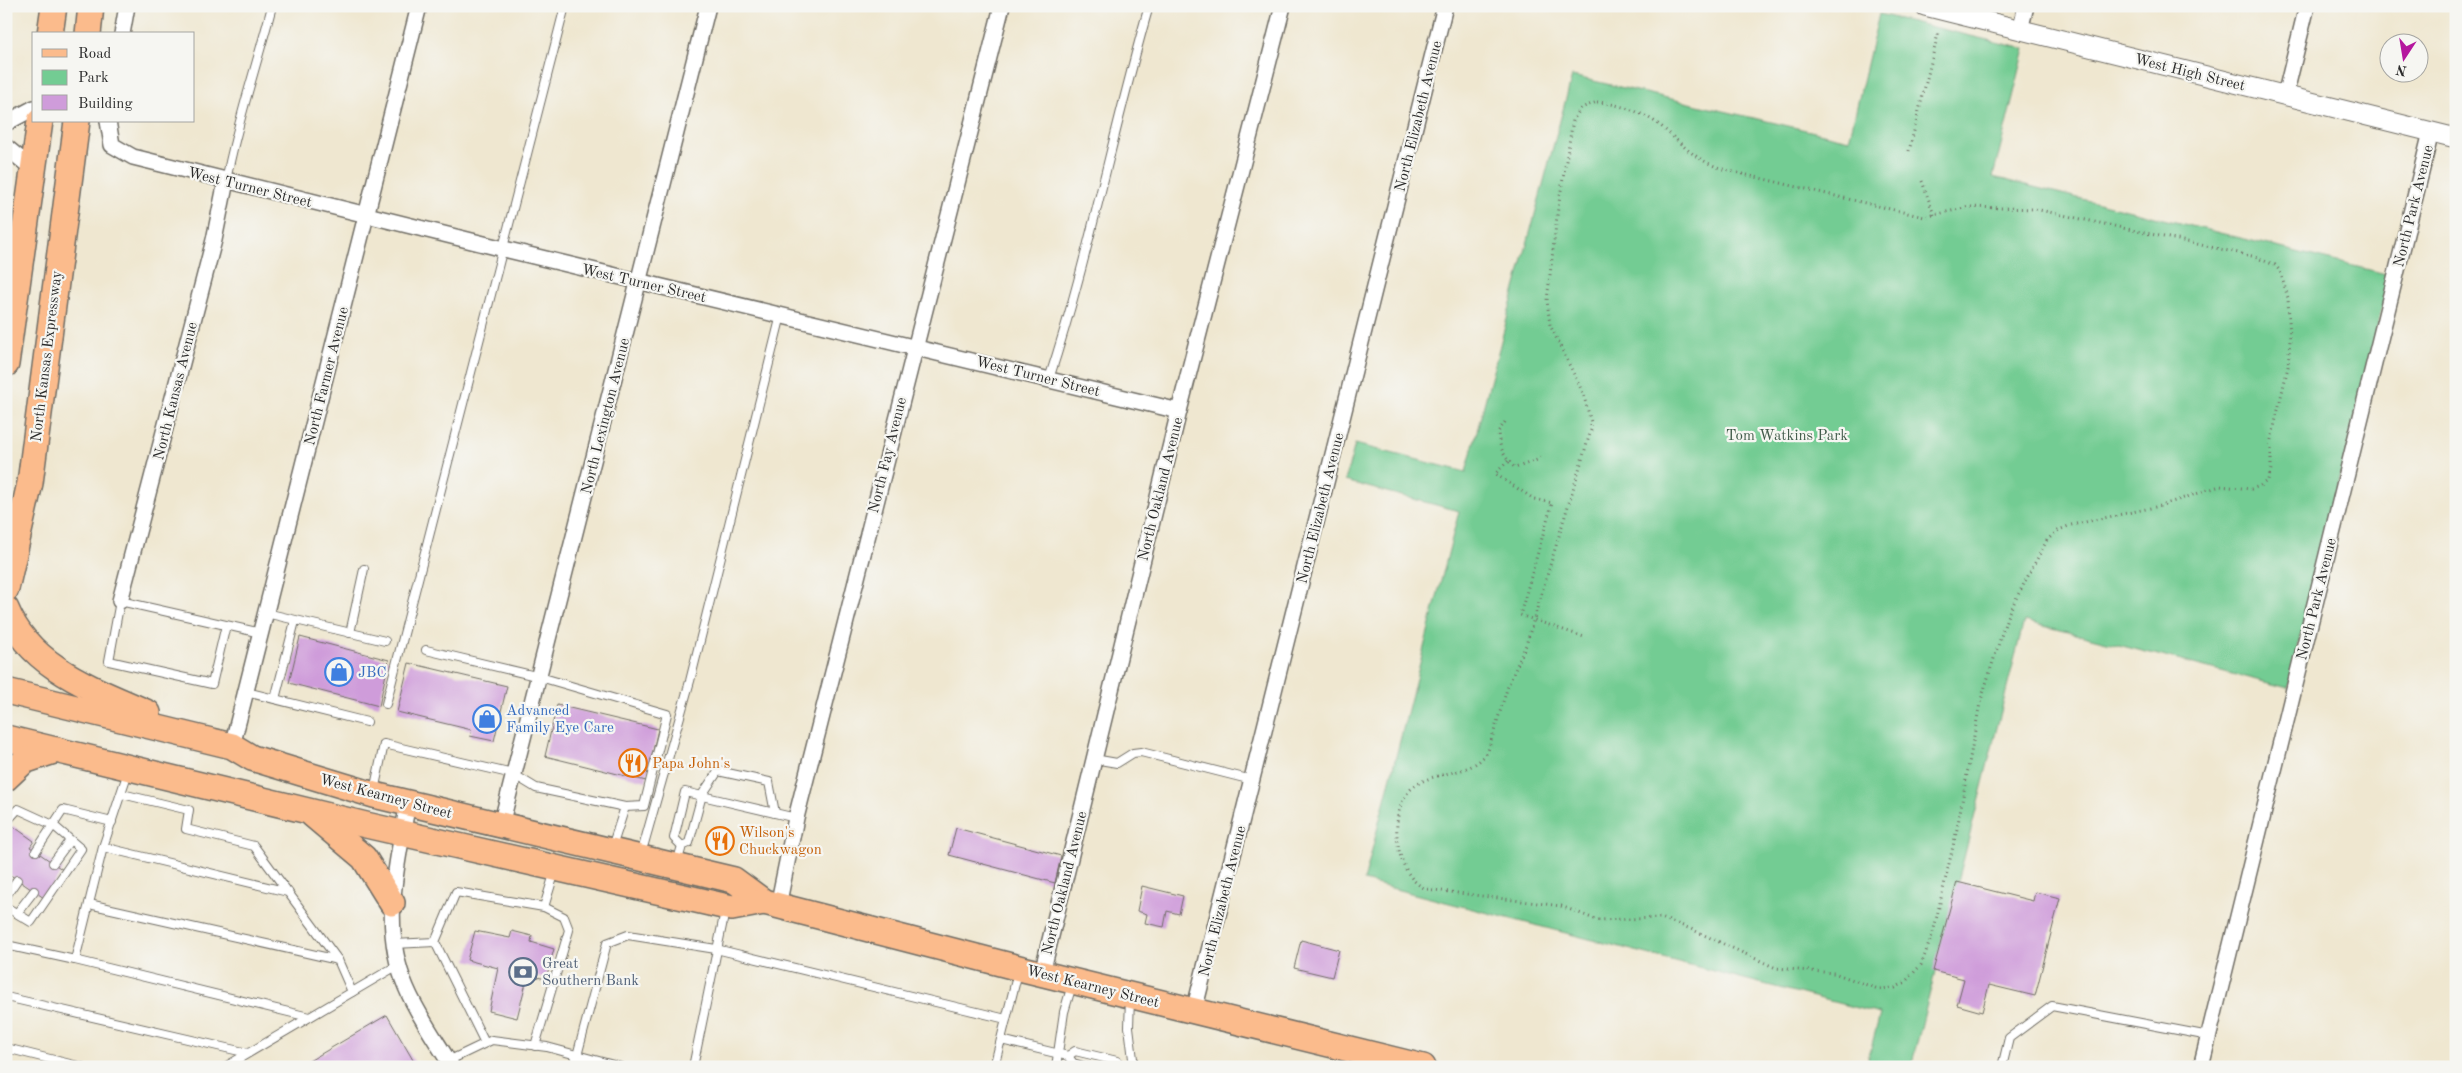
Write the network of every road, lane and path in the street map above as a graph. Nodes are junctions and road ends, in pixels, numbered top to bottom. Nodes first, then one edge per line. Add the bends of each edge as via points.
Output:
1 (54, 6) edge
2 (92, 6) edge
3 (128, 6) edge
4 (272, 6) edge
5 (419, 6) edge
6 (565, 6) edge
7 (708, 6) edge
8 (1002, 6) edge
9 (1149, 6) edge
10 (1445, 6) edge
11 (1924, 6) edge
12 (2026, 6) edge
13 (2308, 6) edge
14 (1280, 7) edge
15 (1939, 30) dead end
16 (2020, 30) junction
17 (50, 32) edge
18 (88, 32) edge
19 (122, 32) edge
20 (2285, 96) junction
21 (32, 109) edge
22 (40, 122) edge
23 (76, 122) edge
24 (108, 122) edge
25 (6, 123) edge
26 (2431, 132) junction
27 (2456, 138) edge
28 (6, 147) edge
29 (1909, 151) dead end
30 (34, 170) junction
31 (226, 181) junction
32 (1922, 181) dead end
33 (1934, 215) junction
34 (367, 216) junction
35 (504, 249) junction
36 (639, 282) junction
37 (781, 315) junction
38 (915, 346) junction
39 (8, 353) edge
40 (1049, 379) junction
41 (1179, 411) junction
42 (1505, 422) dead end
43 (1543, 454) dead end
44 (1508, 460) junction
45 (364, 569) dead end
46 (6, 589) edge
47 (120, 601) junction
48 (6, 609) edge
49 (266, 613) junction
50 (1533, 620) junction
51 (296, 621) junction
52 (226, 625) junction
53 (261, 633) junction
54 (350, 633) junction
55 (1584, 637) dead end
56 (385, 641) dead end
57 (426, 650) dead end
58 (540, 678) junction
59 (6, 691) edge
60 (246, 692) junction
61 (275, 699) junction
62 (386, 704) dead end
63 (367, 722) dead end
64 (6, 738) edge
65 (202, 738) junction
66 (232, 746) junction
67 (57, 750) junction
68 (1094, 760) junction
69 (129, 768) junction
70 (514, 774) junction
71 (6, 778) edge
72 (1252, 780) junction
73 (122, 794) junction
74 (374, 795) junction
75 (702, 795) junction
76 (408, 803) junction
77 (625, 807) junction
78 (305, 810) junction
79 (776, 813) junction
80 (796, 818) junction
81 (6, 822) edge
82 (112, 822) junction
83 (53, 825) junction
84 (501, 825) junction
85 (402, 833) junction
86 (70, 840) junction
87 (644, 844) dead end
88 (103, 847) junction
89 (36, 851) dead end
90 (611, 851) junction
91 (679, 856) junction
92 (53, 863) dead end
93 (556, 868) junction
94 (17, 880) dead end
95 (34, 891) dead end
96 (288, 892) junction
97 (6, 896) edge
98 (392, 903) junction
99 (90, 904) junction
100 (771, 904) junction
101 (726, 906) junction
102 (6, 907) edge
103 (544, 907) junction
104 (17, 913) junction
105 (435, 942) junction
106 (6, 944) edge
107 (394, 944) junction
108 (716, 949) junction
109 (75, 960) junction
110 (338, 960) junction
111 (398, 965) junction
112 (1030, 971) junction
113 (1073, 981) junction
114 (352, 992) junction
115 (1130, 995) junction
116 (6, 997) edge
117 (1194, 1011) junction
118 (309, 1017) junction
119 (1006, 1020) junction
120 (2208, 1036) junction
121 (1001, 1040) junction
122 (485, 1043) junction
123 (535, 1046) junction
124 (6, 1048) edge
125 (248, 1053) junction
126 (1059, 1054) junction
127 (576, 1055) junction
128 (1068, 1056) junction
129 (450, 1064) edge
130 (1396, 1064) edge
131 (82, 1067) edge
132 (225, 1067) edge
133 (574, 1067) edge
134 (621, 1067) edge
135 (693, 1067) edge
136 (994, 1067) edge
137 (1056, 1067) edge
138 (1086, 1067) edge
139 (1120, 1067) edge
140 (1134, 1067) edge
141 (1423, 1067) edge
142 (2002, 1067) edge
143 (2201, 1067) edge

1 - 17 main road
2 - 18 main road
3 - 19 street
4 - 31 lane
5 - 34 street, North Farmer Avenue
6 - 35 lane
7 - 36 street, North Lexington Avenue
8 - 38 street, North Fay Avenue
9 - 40 lane
10 - 72 street, North Elizabeth Avenue
11 - 16 street, West High Street
12 - 16 street
13 - 20 street
14 - 41 street, North Oakland Avenue
15 - 29 path
16 - 20 street, West High Street
20 - 26 street, West High Street
21 - 25 street
22 - 30 main road
23 - 46 main road, North Kansas Expressway via 30,483
24 - 31 street, West Turner Street via 112,145 133,157
26 - 27 street, West High Street
26 - 120 street, North Park Avenue
28 - 30 street
30 - 39 main road
31 - 34 street, West Turner Street
31 - 47 street, North Kansas Avenue
32 - 33 path
33 - 50 path via 1924,217 1712,166 1694,157 1649,118 1620,106 1597,102 1576,112 1570,131 1547,300 1550,325 1583,393 1591,430
33 - 50 path via 1969,207 2055,212 2265,260 2274,265 2284,279 2290,340 2288,367 2271,440 2268,480 2260,486 2241,489 2220,486 2160,506 2071,525 2053,534 2038,554 2008,614 1980,703 1938,916 1928,951 1914,975 1895,988 1878,989 1834,973 1776,968 1691,928 1661,918 1597,920 1561,906 1434,890 1418,885 1400,857 1397,825 1406,797 1424,782 1467,769 1483,760
34 - 35 street, West Turner Street
34 - 49 street, North Farmer Avenue
35 - 36 street, West Turner Street
35 - 62 lane
36 - 37 street, West Turner Street
36 - 58 street, North Lexington Avenue
37 - 38 street, West Turner Street
37 - 87 lane via 695,662
38 - 40 street, West Turner Street
38 - 80 street, North Fay Avenue
40 - 41 street, West Turner Street
41 - 68 street, North Oakland Avenue
42 - 44 path via 1498,432 1499,443
43 - 44 path via 1516,468
44 - 50 path via 1495,474 1534,499 1552,503 1520,615
45 - 54 lane
47 - 52 lane
47 - 52 lane via 109,661 212,684
48 - 65 main road via 14,628 31,649 70,678
49 - 51 lane
49 - 53 street, North Farmer Avenue
50 - 55 path
51 - 54 lane
51 - 61 lane
52 - 53 lane
53 - 60 street, North Farmer Avenue
54 - 56 lane
57 - 58 lane
58 - 70 street, North Lexington Avenue
58 - 77 lane via 667,714 644,806
59 - 65 main road, West Kearney Street
60 - 61 lane
60 - 66 street, North Farmer Avenue
61 - 63 lane
64 - 67 main road, West Kearney Street
65 - 66 main road, West Kearney Street
66 - 74 main road, West Kearney Street via 252,758
67 - 69 main road, West Kearney Street
67 - 71 main road via 24,761
68 - 72 lane via 1117,763 1141,752
68 - 112 street, North Oakland Avenue
69 - 73 lane
69 - 78 main road, West Kearney Street
70 - 74 lane via 384,744
70 - 77 lane via 536,788
70 - 84 street, North Lexington Avenue
72 - 117 street, North Elizabeth Avenue
73 - 82 lane
73 - 96 lane via 189,810 186,829 254,846
74 - 76 main road, West Kearney Street
75 - 79 lane
75 - 79 lane via 718,771 770,782
75 - 91 lane via 689,843
75 - 91 lane via 685,792 674,838
76 - 84 main road, West Kearney Street
76 - 85 street
77 - 90 lane
78 - 85 main road, West Kearney Street
78 - 98 main road via 364,858
79 - 80 lane
80 - 100 street, North Fay Avenue
81 - 83 lane via 18,809
82 - 83 lane via 63,810
82 - 88 lane
83 - 86 lane
83 - 89 lane
84 - 90 main road, West Kearney Street
85 - 93 main road, West Kearney Street
85 - 98 street
86 - 92 lane
86 - 104 lane via 81,849 31,922
88 - 96 lane
88 - 99 lane
90 - 91 main road, West Kearney Street
91 - 100 main road, West Kearney Street via 734,880
93 - 101 main road, West Kearney Street
93 - 103 lane
94 - 97 lane
95 - 104 lane
96 - 110 lane
98 - 107 street
99 - 109 lane
99 - 110 lane
100 - 101 main road, West Kearney Street
100 - 112 main road, West Kearney Street
101 - 108 lane
102 - 104 lane
103 - 105 lane via 456,892
103 - 123 lane via 564,917 568,930
105 - 107 lane
105 - 122 lane
106 - 109 lane
107 - 111 street
108 - 119 lane
108 - 127 lane via 628,935 607,943
108 - 135 lane
109 - 118 lane
110 - 114 lane
111 - 114 lane
111 - 129 street via 419,1014
112 - 113 main road, West Kearney Street
112 - 119 lane
113 - 115 main road, West Kearney Street
113 - 126 lane via 1064,1012
114 - 118 lane
115 - 117 main road, West Kearney Street
115 - 140 lane via 1129,1027
116 - 125 lane
117 - 130 main road, West Kearney Street
118 - 125 lane
119 - 121 lane
120 - 142 lane via 2052,1006 2008,1038
120 - 143 street, North Park Avenue
121 - 126 lane
121 - 136 lane
122 - 123 lane via 492,1040
122 - 129 lane
123 - 127 lane
124 - 131 lane
125 - 132 lane
126 - 128 lane
126 - 137 lane
127 - 133 lane
127 - 134 lane
128 - 138 lane via 1072,1063
128 - 139 lane via 1075,1051 1117,1061
130 - 141 main road, West Kearney Street

